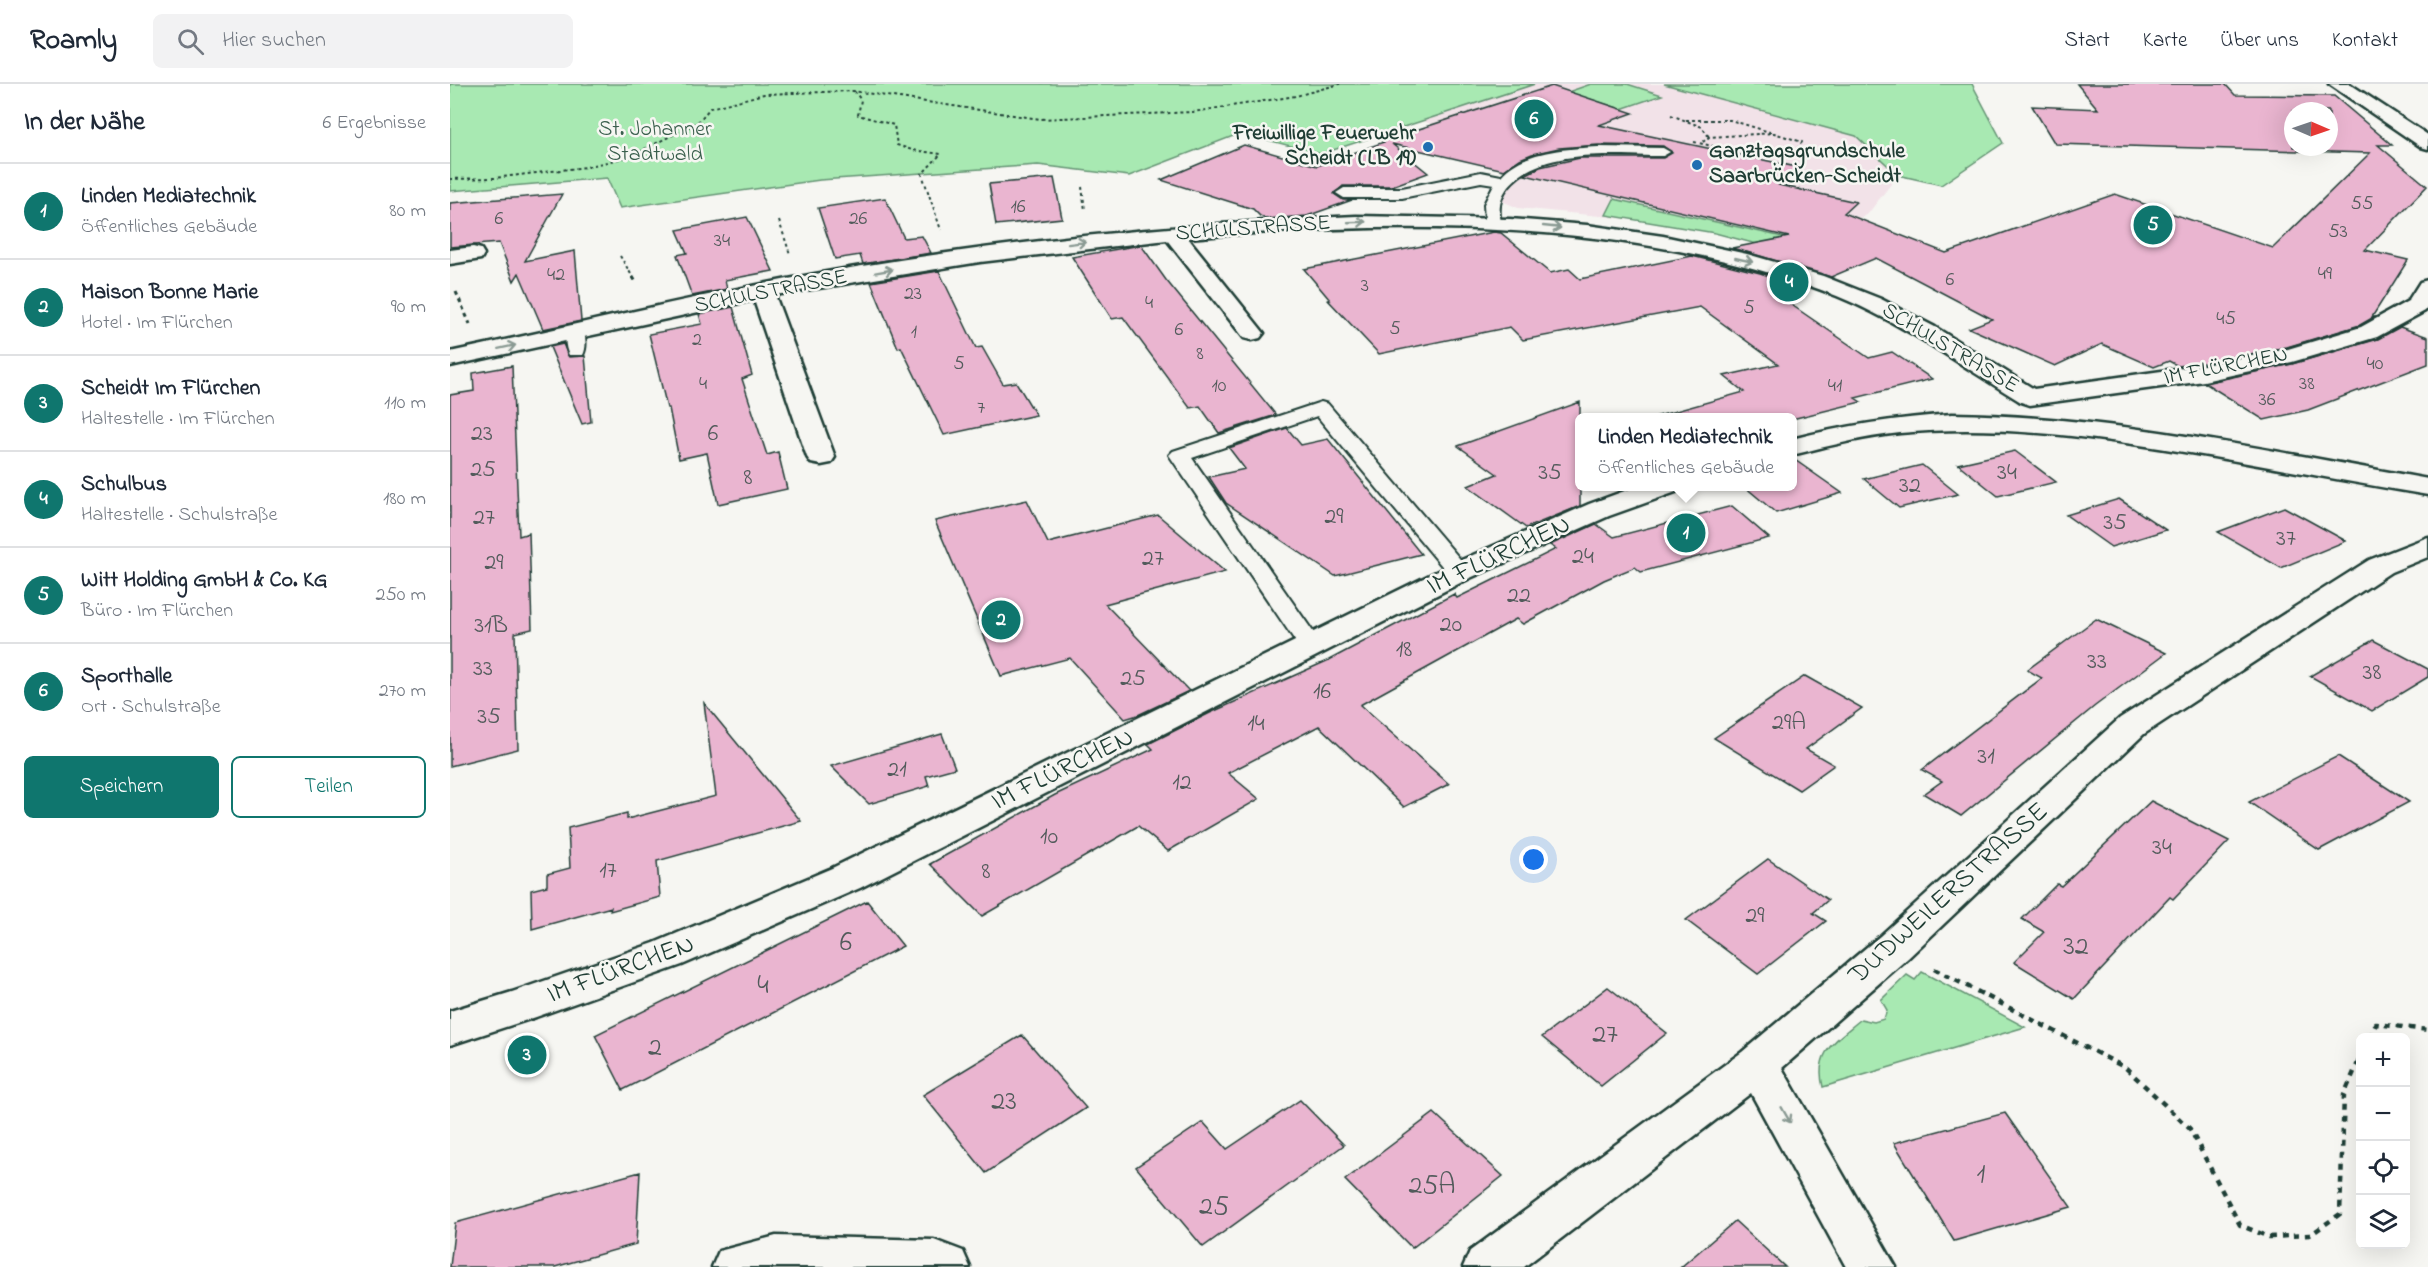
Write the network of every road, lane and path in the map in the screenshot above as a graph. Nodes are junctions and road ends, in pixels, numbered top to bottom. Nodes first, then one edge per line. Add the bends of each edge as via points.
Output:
1 (1340, 84) edge
2 (2338, 84) edge
3 (853, 91) junction
4 (1671, 115) dead end
5 (1686, 120) junction
6 (1774, 133) junction
7 (1709, 137) junction
8 (1686, 140) dead end
9 (1703, 142) dead end
10 (2428, 143) edge
11 (1663, 152) dead end
12 (450, 179) edge
13 (1502, 181) junction
14 (1344, 193) dead end
15 (1493, 222) junction
16 (1173, 234) junction
17 (473, 255) dead end
18 (450, 257) edge
19 (951, 259) junction
20 (2428, 287) edge
21 (762, 291) junction
22 (1252, 333) dead end
23 (450, 359) edge
24 (2028, 410) junction
25 (1797, 446) edge
26 (820, 457) dead end
27 (2428, 487) edge
28 (1652, 491) edge
29 (2428, 546) edge
30 (1459, 572) junction
31 (1311, 646) junction
32 (1928, 966) dead end
33 (450, 1028) edge
34 (2428, 1030) edge
35 (2372, 1033) edge
36 (1757, 1064) junction
37 (2356, 1069) edge
38 (736, 1267) edge
39 (946, 1267) edge
40 (1487, 1267) edge
41 (1872, 1267) edge

1 - 3 path via 1296,96 1193,112 1040,119
2 - 10 street
3 - 12 path via 764,94 710,108 698,122 631,156 586,167
3 - 19 path via 861,100 858,115 894,125 897,145 941,154 922,174
4 - 5 path
5 - 6 path via 1712,117 1745,121
5 - 7 path via 1702,128
6 - 7 path
6 - 8 path via 1802,142 1794,155 1731,150
7 - 9 path
11 - 13 lane via 1562,154 1528,162
13 - 14 lane via 1481,177 1402,193
13 - 15 lane via 1490,209
16 -> 15 street, SCHULSTRASSE via 1388,221
15 -> 24 street, SCHULSTRASSE via 1646,240 1748,261 1818,281 1880,306 1938,337
19 -> 16 street, SCHULSTRASSE
16 - 22 street
17 - 18 street
21 -> 19 street, SCHULSTRASSE
20 - 24 street, IM FLÜRCHEN via 2417,306 2369,332 2292,355
23 -> 21 street, SCHULSTRASSE via 575,342
21 - 26 street
24 - 25 street, IM FLÜRCHEN via 1971,421 1907,423
24 - 27 street, IM FLÜRCHEN via 2106,431
28 - 30 street, IM FLÜRCHEN via 1599,510
29 - 36 street, DUDWEILERSTRASSE via 2380,566 2132,726 1894,947
30 - 31 street, IM FLÜRCHEN
30 - 31 lane via 1321,408 1180,455
31 - 33 street, IM FLÜRCHEN via 846,878 668,954
32 - 37 path via 2126,1068 2190,1130 2240,1225 2269,1237 2310,1235 2340,1214 2344,1095
34 - 35 path via 2376,1024
36 - 40 street, DUDWEILERSTRASSE
36 -> 41 street
38 - 39 street via 776,1258 934,1262

